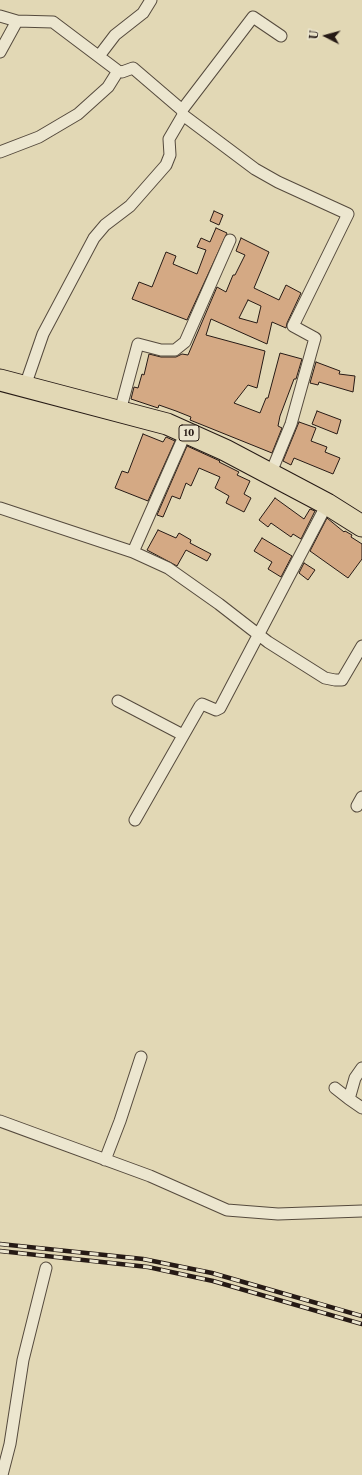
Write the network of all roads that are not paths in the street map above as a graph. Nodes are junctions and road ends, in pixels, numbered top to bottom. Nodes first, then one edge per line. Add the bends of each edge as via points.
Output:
1 (151, 0) edge
2 (0, 16) edge
3 (17, 21) junction
4 (281, 36) dead end
5 (0, 52) edge
6 (99, 56) junction
7 (118, 71) junction
8 (183, 112) junction
9 (0, 152) edge
10 (230, 240) dead end
11 (0, 380) edge
12 (25, 386) junction
13 (120, 411) junction
14 (186, 432) junction
15 (270, 475) junction
16 (327, 504) junction
17 (0, 508) edge
18 (362, 526) edge
19 (133, 552) junction
20 (258, 635) junction
21 (362, 646) edge
22 (118, 701) dead end
23 (183, 735) junction
24 (135, 820) dead end
25 (141, 1057) dead end
26 (362, 1068) edge
27 (335, 1088) dead end
28 (348, 1099) junction
29 (362, 1108) edge
30 (0, 1121) edge
31 (105, 1160) junction
32 (362, 1211) edge
33 (46, 1268) dead end
34 (2, 1475) edge

1 - 6 street via 143,13 115,35
2 - 3 street
3 - 5 street
3 - 6 street via 53,22
4 - 8 street via 253,17
6 - 7 street
7 - 8 street via 133,68
7 - 9 street via 108,87 78,114 39,137
8 - 12 street via 169,139 170,154 166,165 130,206 105,225 94,238 41,339
8 - 15 street via 255,169 348,215 293,326 315,338 291,424
10 - 13 street via 185,342 175,350 161,350 138,344
11 - 12 highway, 10
12 - 13 highway, 10
13 - 14 highway, 10
14 - 15 highway, 10
14 - 19 street
15 - 16 highway, 10
16 - 18 highway, 10
16 - 20 street
17 - 19 street
19 - 20 street via 168,568
20 - 21 street via 325,678 335,680 342,680 345,677
20 - 23 street via 220,708 216,710 201,705
22 - 23 street
23 - 24 street
25 - 31 street
26 - 28 street via 355,1078
27 - 28 street
28 - 29 street
30 - 31 street
31 - 32 street via 150,1176 227,1210 278,1214
33 - 34 street via 23,1360 10,1444

